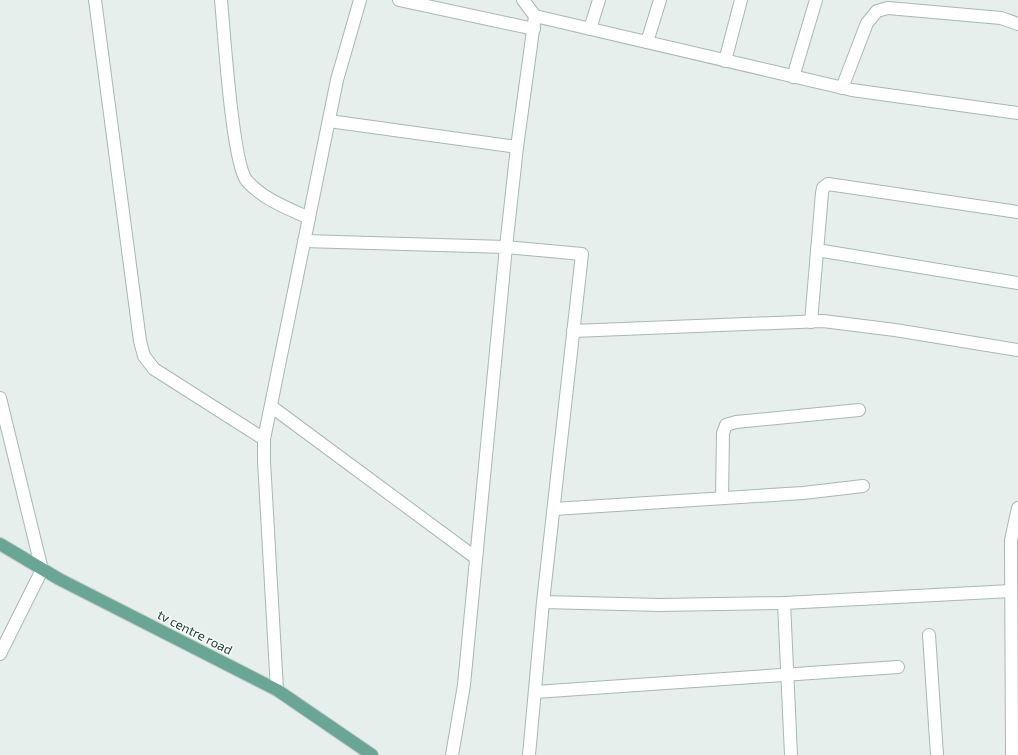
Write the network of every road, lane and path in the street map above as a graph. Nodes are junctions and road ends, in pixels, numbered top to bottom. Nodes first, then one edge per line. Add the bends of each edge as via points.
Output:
1 (95, 0) edge
2 (221, 0) edge
3 (360, 0) edge
4 (399, 0) edge
5 (523, 0) edge
6 (599, 0) edge
7 (660, 0) edge
8 (742, 0) edge
9 (816, 0) edge
10 (535, 16) junction
11 (1018, 24) edge
12 (534, 29) junction
13 (590, 29) junction
14 (647, 42) junction
15 (725, 61) junction
16 (793, 77) junction
17 (842, 88) junction
18 (1018, 113) edge
19 (329, 121) junction
20 (517, 147) junction
21 (1018, 212) edge
22 (309, 218) junction
23 (304, 241) junction
24 (506, 248) junction
25 (817, 250) junction
26 (1018, 283) edge
27 (811, 322) junction
28 (573, 331) junction
29 (1018, 350) edge
30 (0, 398) edge
31 (272, 407) junction
32 (859, 410) dead end
33 (264, 439) junction
34 (863, 486) dead end
35 (722, 498) junction
36 (1018, 508) edge
37 (554, 509) junction
38 (1014, 541) edge
39 (0, 544) edge
40 (476, 558) junction
41 (42, 570) junction
42 (1011, 591) junction
43 (543, 602) junction
44 (784, 603) junction
45 (929, 635) dead end
46 (0, 654) edge
47 (898, 667) dead end
48 (787, 676) junction
49 (277, 690) junction
50 (535, 692) junction
51 (372, 755) edge
52 (452, 755) edge
53 (529, 755) edge
54 (791, 755) edge
55 (937, 755) edge
56 (1012, 755) edge

1 - 33 street via 144,356 154,369
2 - 22 street via 236,145 245,179 260,195
3 - 19 street via 337,80
4 - 12 street
5 - 10 street
6 - 13 street
7 - 14 street
8 - 15 street
9 - 16 street
10 - 12 street
10 - 13 street
11 - 17 street via 1001,18 888,8 876,11 867,23
12 - 20 street
13 - 14 street
14 - 15 street
15 - 16 street
16 - 17 street
17 - 18 street
19 - 20 street
19 - 22 street
20 - 24 street
21 - 25 street via 828,184 822,193
22 - 23 street
23 - 24 street
23 - 31 street
24 - 28 street via 582,254
24 - 40 street
25 - 26 street
25 - 27 street
27 - 28 street
27 - 29 street via 823,321 895,330
28 - 37 street
30 - 41 street
31 - 33 street
31 - 40 street
32 - 35 street via 726,425 723,433
33 - 49 street
34 - 35 street
35 - 37 street
36 - 38 street
37 - 43 street
38 - 42 street
39 - 41 main road, tv centre road
40 - 52 street via 464,685
41 - 46 street
41 - 49 main road, tv centre road
42 - 44 street
42 - 56 street
43 - 44 street via 660,605
43 - 50 street
44 - 48 street
45 - 55 street
47 - 48 street
48 - 50 street
48 - 54 street
49 - 51 main road, tv centre road
50 - 53 street

